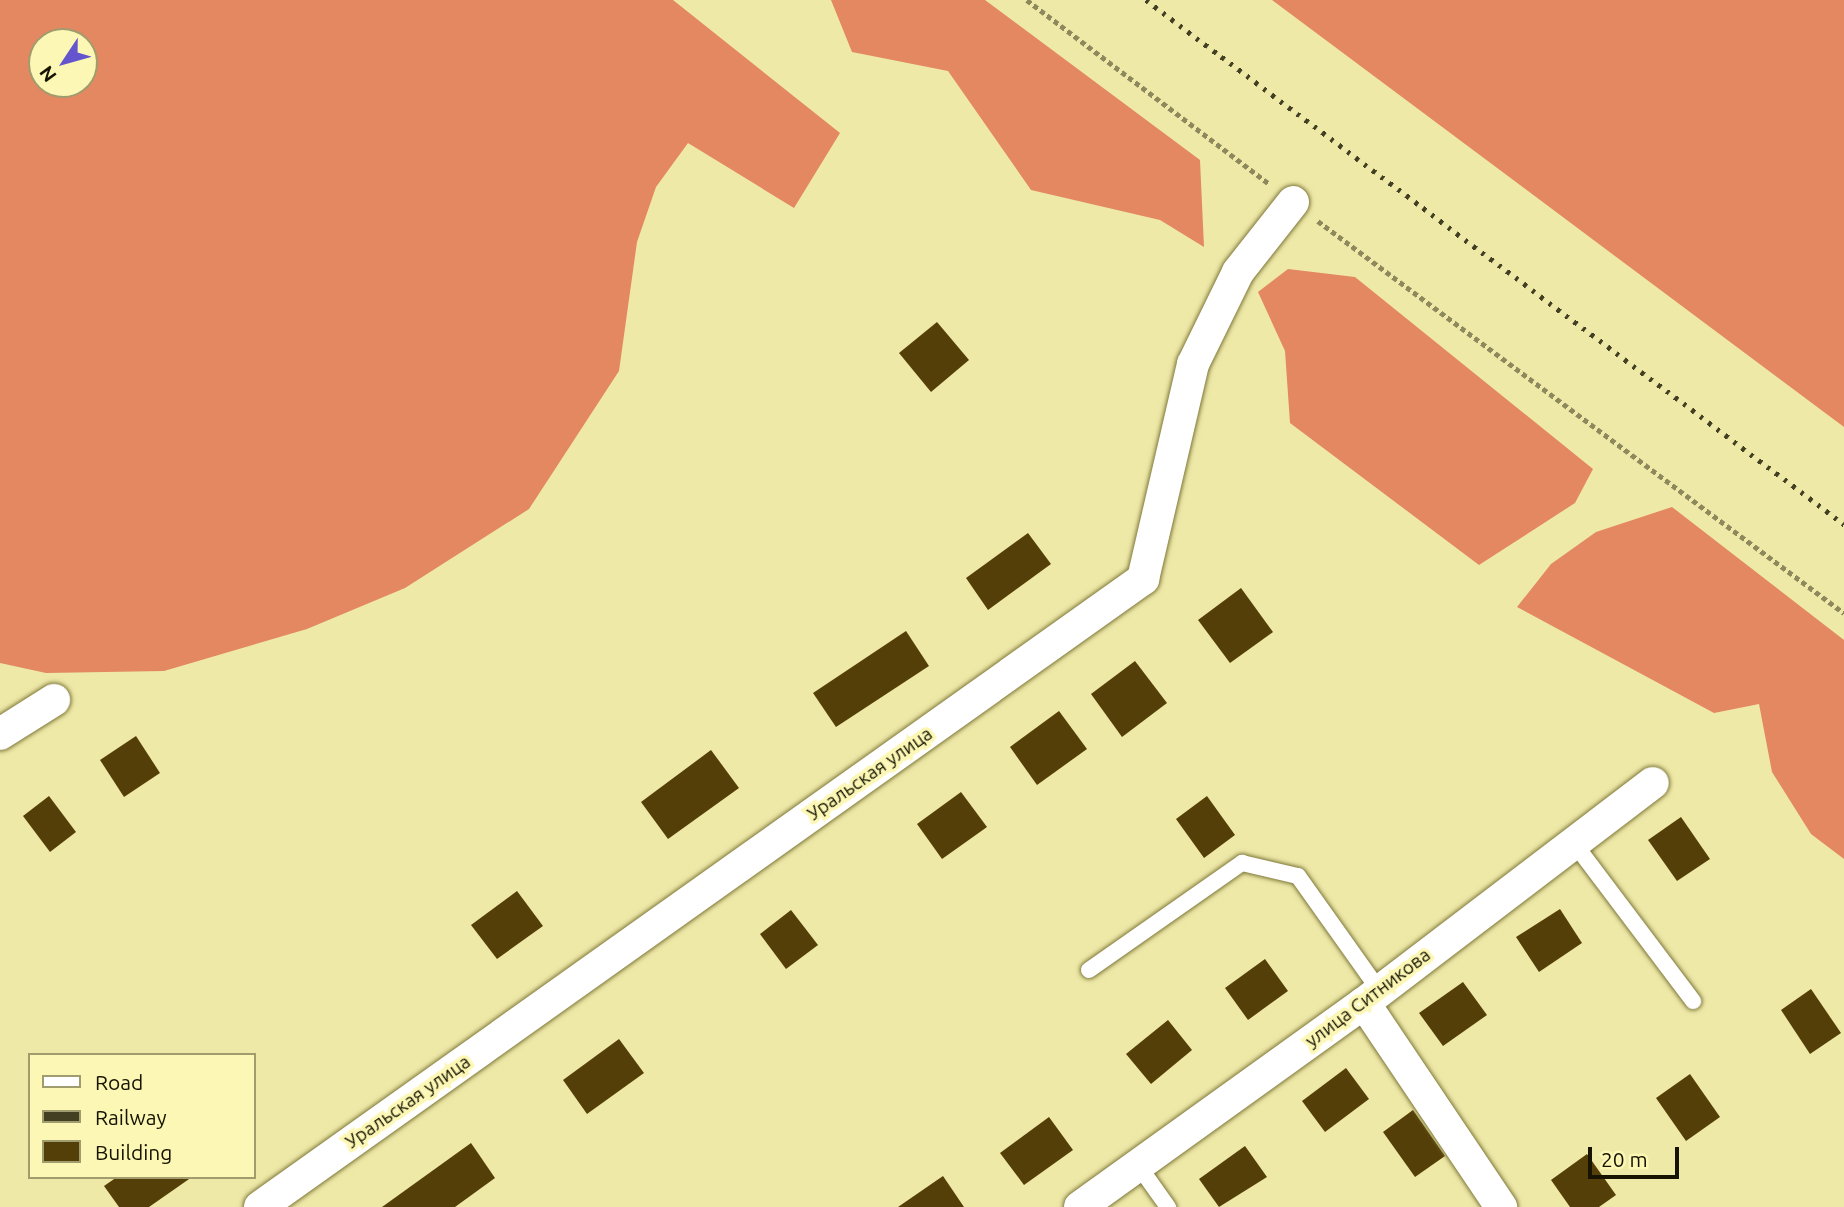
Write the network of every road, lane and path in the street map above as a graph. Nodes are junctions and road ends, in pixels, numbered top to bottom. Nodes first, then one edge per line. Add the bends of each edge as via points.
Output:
1 (1027, 0) edge
2 (1293, 202) junction
3 (1844, 613) edge
4 (54, 700) dead end
5 (0, 734) edge
6 (1653, 783) dead end
7 (1574, 843) junction
8 (1089, 970) dead end
9 (1371, 996) junction
10 (1693, 1001) dead end
11 (1138, 1165) junction
12 (260, 1207) edge
13 (1080, 1207) edge
14 (1168, 1207) edge
15 (1501, 1207) edge

1 - 2 path
2 - 3 path
2 - 12 street, Уральская улица via 1238,272 1193,364 1143,579
4 - 5 street
6 - 7 street, улица Ситникова
7 - 9 street, улица Ситникова
7 - 10 lane
8 - 9 lane via 1242,863 1298,876
9 - 11 street, улица Ситникова
9 - 15 street
11 - 13 street, улица Ситникова
11 - 14 lane

